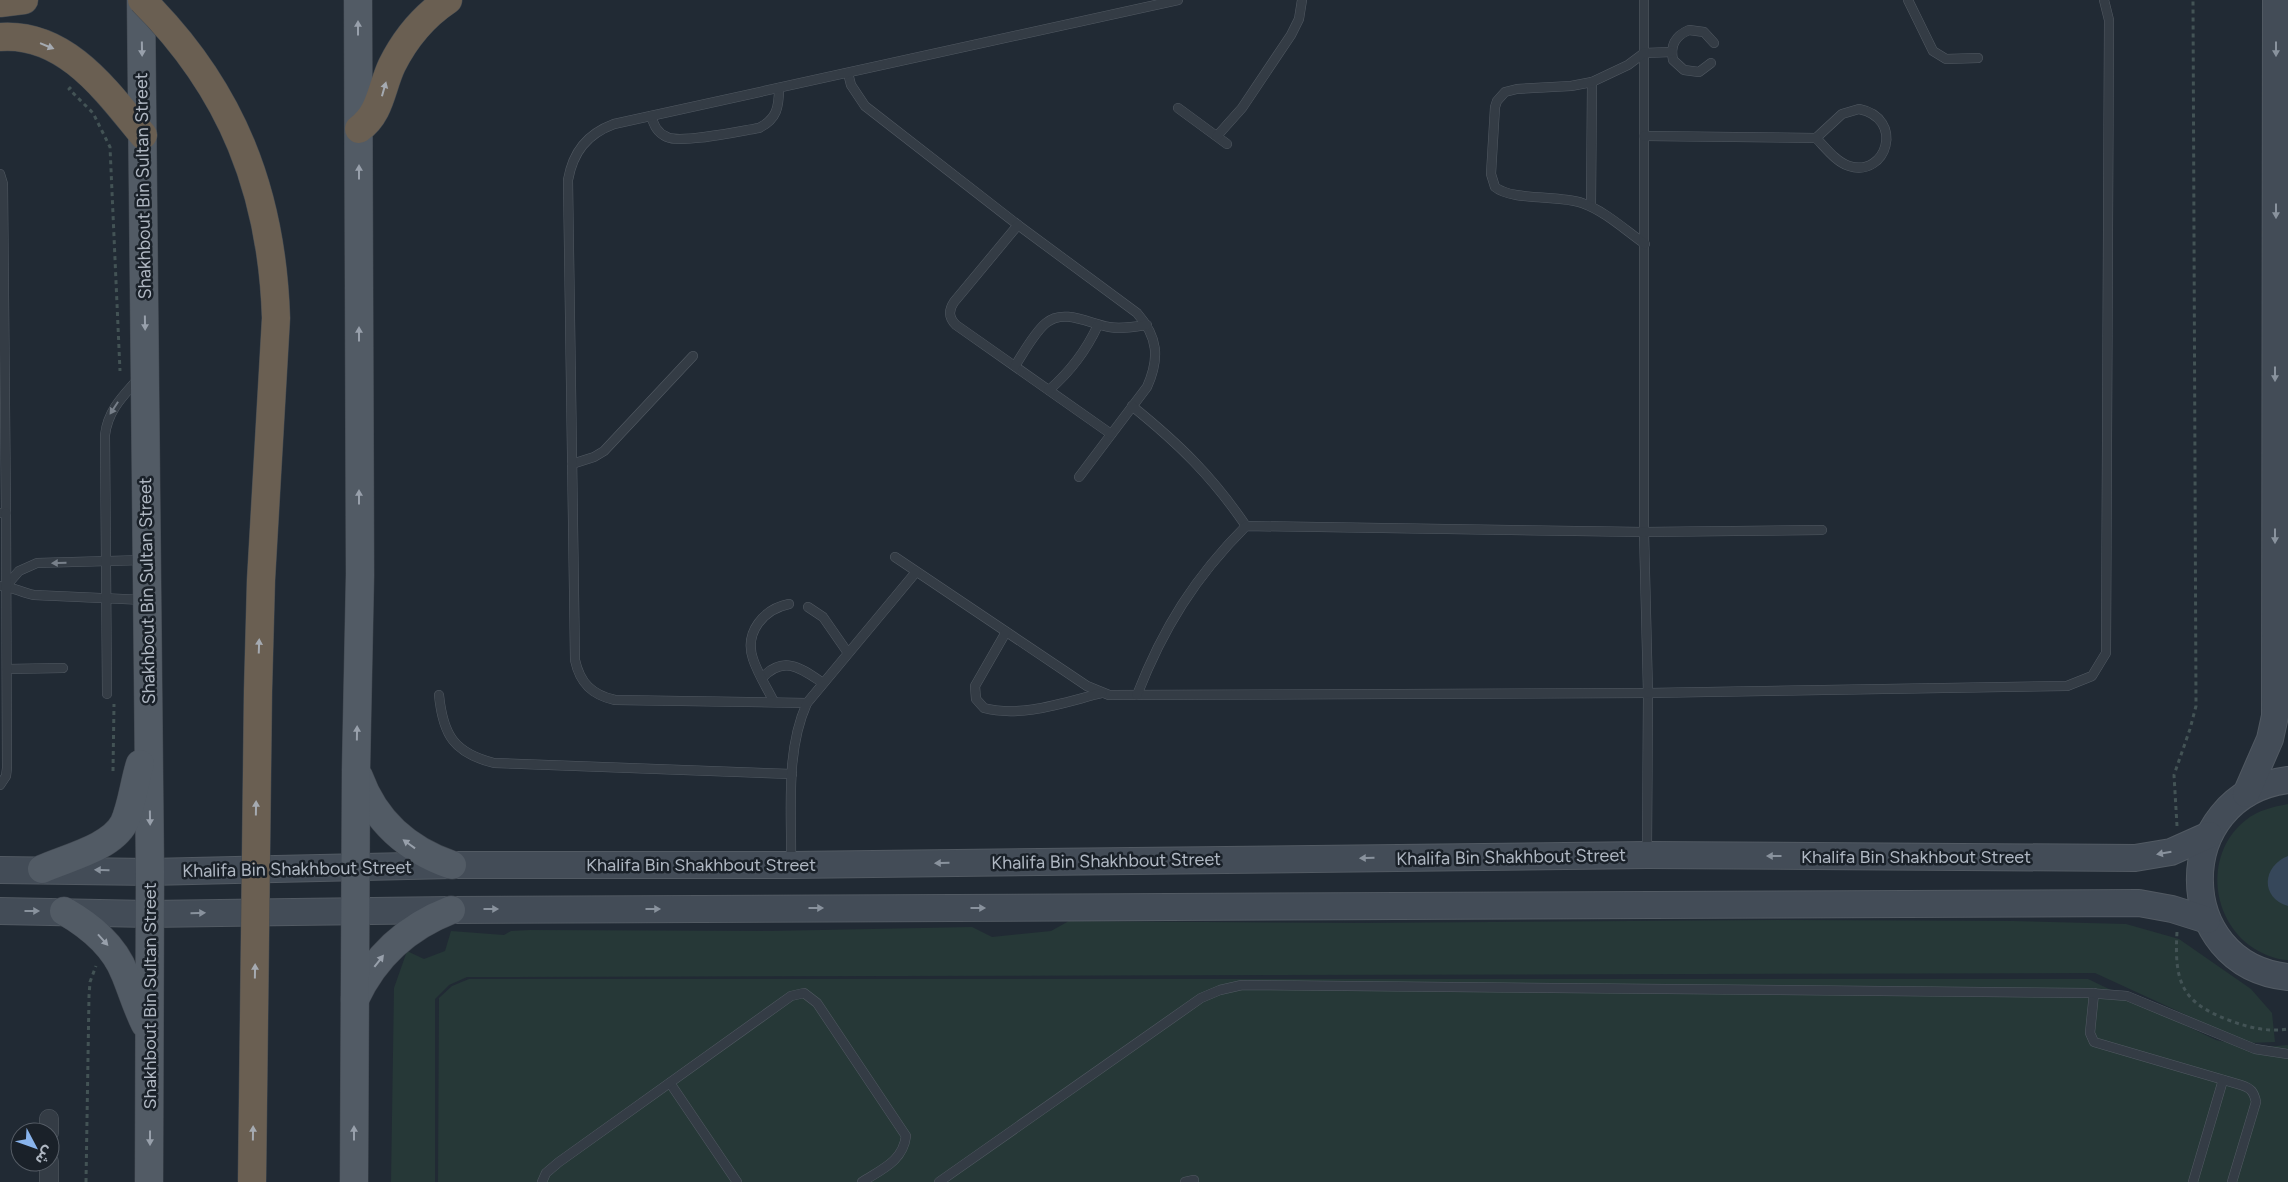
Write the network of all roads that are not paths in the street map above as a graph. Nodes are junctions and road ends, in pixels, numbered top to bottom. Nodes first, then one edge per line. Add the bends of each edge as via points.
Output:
1 (24, 0) edge
2 (142, 0) edge
3 (358, 0) edge
4 (448, 0) edge
5 (1178, 0) edge
6 (1302, 0) edge
7 (1644, 0) edge
8 (1908, 0) edge
9 (2104, 0) edge
10 (2276, 0) edge
11 (0, 3) edge
12 (0, 37) edge
13 (1714, 43) dead end
14 (1672, 52) junction
15 (1644, 53) junction
16 (1978, 58) dead end
17 (1711, 63) dead end
18 (848, 73) junction
19 (1592, 82) junction
20 (779, 88) junction
21 (1178, 108) dead end
22 (651, 116) junction
23 (359, 130) junction
24 (143, 135) junction
25 (1217, 136) junction
26 (1644, 136) junction
27 (1816, 138) junction
28 (1227, 144) dead end
29 (0, 174) edge
30 (1591, 206) junction
31 (1018, 225) junction
32 (1645, 244) junction
33 (2, 322) edge
34 (1098, 325) junction
35 (1147, 325) junction
36 (2, 354) edge
37 (693, 356) dead end
38 (1015, 366) junction
39 (145, 370) junction
40 (1049, 390) junction
41 (1132, 406) junction
42 (1111, 434) junction
43 (572, 464) junction
44 (1079, 477) dead end
45 (3, 514) edge
46 (1246, 526) junction
47 (1822, 530) dead end
48 (1644, 532) junction
49 (894, 557) dead end
50 (147, 560) junction
51 (107, 562) junction
52 (916, 572) junction
53 (3, 586) edge
54 (108, 598) junction
55 (148, 600) junction
56 (789, 604) dead end
57 (808, 607) dead end
58 (1006, 632) junction
59 (3, 638) edge
60 (848, 653) junction
61 (64, 668) dead end
62 (7, 669) junction
63 (762, 678) junction
64 (823, 683) junction
65 (1102, 693) junction
66 (1648, 693) junction
67 (107, 694) dead end
68 (439, 695) dead end
69 (1137, 695) junction
70 (774, 702) junction
71 (807, 703) junction
72 (149, 721) junction
73 (356, 770) junction
74 (792, 774) junction
75 (2288, 780) edge
76 (0, 784) edge
77 (2246, 794) junction
78 (2209, 835) junction
79 (1647, 855) junction
80 (452, 865) junction
81 (791, 865) junction
82 (42, 869) junction
83 (355, 869) junction
84 (0, 870) edge
85 (150, 872) junction
86 (451, 910) junction
87 (0, 911) edge
88 (64, 911) junction
89 (354, 911) junction
90 (149, 914) junction
91 (2207, 920) junction
92 (2288, 978) edge
93 (2094, 993) junction
94 (354, 1003) junction
95 (150, 1034) junction
96 (2288, 1054) edge
97 (2223, 1080) junction
98 (670, 1083) junction
99 (1194, 1180) dead end
100 (149, 1182) edge
101 (252, 1182) edge
102 (354, 1182) edge
103 (542, 1182) edge
104 (737, 1182) edge
105 (862, 1182) edge
106 (938, 1182) edge
107 (1185, 1182) edge
108 (2193, 1182) edge
109 (2232, 1182) edge

1 - 11 highway
2 -> 24 main road, Shakhbout Bin Sultan Street
101 -> 2 highway, bridge via 258,691 276,318 275,279 262,201 234,128 194,60
23 -> 3 main road
23 -> 4 highway via 376,111 392,65 410,36
5 - 18 lane
6 - 25 lane via 1299,20 1291,35 1242,108
7 - 15 lane
8 - 16 lane via 1933,51 1946,59
9 - 66 lane via 2109,20 2106,653 2092,676 2067,686
10 -> 77 main road via 2275,716 2270,739
12 -> 24 highway via 34,40 70,57 98,81
13 - 14 lane via 1704,32 1688,30 1676,38
14 - 15 lane
14 - 17 lane via 1673,60 1684,70 1699,72
15 - 19 lane
15 - 26 lane
18 - 20 lane
18 - 31 lane via 851,85 865,106
19 - 30 lane
19 - 30 lane via 1511,89 1500,96 1495,108 1491,174 1500,192
20 - 22 lane
20 - 22 lane via 778,110 759,128 677,140 660,133
21 - 25 lane
22 - 43 lane via 599,130 577,151 570,165
73 -> 23 main road via 360,575
24 -> 39 main road, Shakhbout Bin Sultan Street
25 - 28 lane
26 - 27 lane
26 - 32 lane
27 - 27 lane via 1842,114 1859,109 1876,115 1886,130 1887,139 1881,156 1866,166 1857,167 1841,162
29 - 33 lane via 3,184
30 - 32 lane
31 - 35 lane via 1137,313
31 - 38 lane via 954,302 950,312 956,325
32 - 48 lane
33 - 36 lane
34 - 35 lane via 1122,328
34 - 38 lane via 1063,316 1048,322
34 - 40 lane via 1078,361
35 - 41 lane via 1154,340 1156,356 1153,373
36 - 45 lane
37 - 43 lane via 604,451
38 - 40 lane
39 - 50 main road, Shakhbout Bin Sultan Street
39 -> 51 lane via 114,407 106,425
40 - 42 lane
41 - 42 lane
41 - 46 lane via 1189,455
42 - 44 lane
43 - 70 lane via 575,660 583,683 603,697 615,700
45 - 53 lane
46 - 48 lane
46 - 69 lane via 1216,557 1181,604 1153,656
47 - 48 lane
48 - 66 lane
49 - 52 lane
50 - 51 lane
50 - 55 main road, Shakhbout Bin Sultan Street
51 -> 53 lane via 37,563 19,571
51 - 54 lane
52 - 58 lane
52 - 60 lane
53 - 54 lane via 26,594
53 - 59 lane
54 - 55 lane
54 - 67 lane
55 - 72 main road, Shakhbout Bin Sultan Street
56 - 63 lane via 771,610 753,632 751,651
57 - 60 lane via 823,617
58 - 65 lane
58 - 65 lane via 975,686 976,699 984,708 1038,709
59 - 62 lane
60 - 64 lane
61 - 62 lane
62 - 76 lane via 7,768
63 - 64 lane via 775,668 792,665
63 - 70 lane
64 - 71 lane
65 - 69 lane
66 - 69 lane
66 - 79 lane
68 - 74 lane via 442,719 456,744 467,753 494,762
70 - 71 lane
71 - 74 lane via 795,737
72 - 82 main road via 149,737 126,817 119,830 101,846
72 -> 85 main road, Shakhbout Bin Sultan Street
80 -> 73 main road via 426,855 393,831 367,796
73 - 83 main road
74 - 81 lane
75 - 77 main road via 2272,782
77 - 78 main road via 2224,812
78 -> 79 main road, Khalifa Bin Shakhbout Street via 2172,852 2136,858
78 - 91 main road via 2200,863 2200,892
79 -> 81 main road, Khalifa Bin Shakhbout Street
80 - 81 main road, Khalifa Bin Shakhbout Street
80 - 83 main road, Khalifa Bin Shakhbout Street
82 - 84 main road, Khalifa Bin Shakhbout Street
85 -> 82 main road, Khalifa Bin Shakhbout Street
83 - 85 main road, Khalifa Bin Shakhbout Street
83 - 89 main road
85 - 90 main road, Shakhbout Bin Sultan Street
86 - 89 main road
86 -> 91 main road via 2139,904 2180,911
94 -> 86 main road via 370,973 392,946 419,925
87 -> 88 main road
88 - 90 main road
88 -> 95 main road via 97,933 110,947 125,972
90 -> 89 main road
89 - 94 main road
90 - 95 main road, Shakhbout Bin Sultan Street
91 - 92 main road via 2224,945 2246,964 2273,976
93 - 96 lane via 2128,996 2255,1049
93 - 97 lane via 2090,1033 2094,1042
93 - 106 lane via 1242,985 1201,998
102 -> 94 main road
95 -> 100 main road, Shakhbout Bin Sultan Street
97 - 108 lane
97 - 109 lane via 2250,1088 2256,1102
98 - 103 lane via 559,1162 546,1173
98 - 104 lane
98 - 105 lane via 791,996 804,993 817,1003 906,1136 905,1148 895,1160
99 - 107 lane

